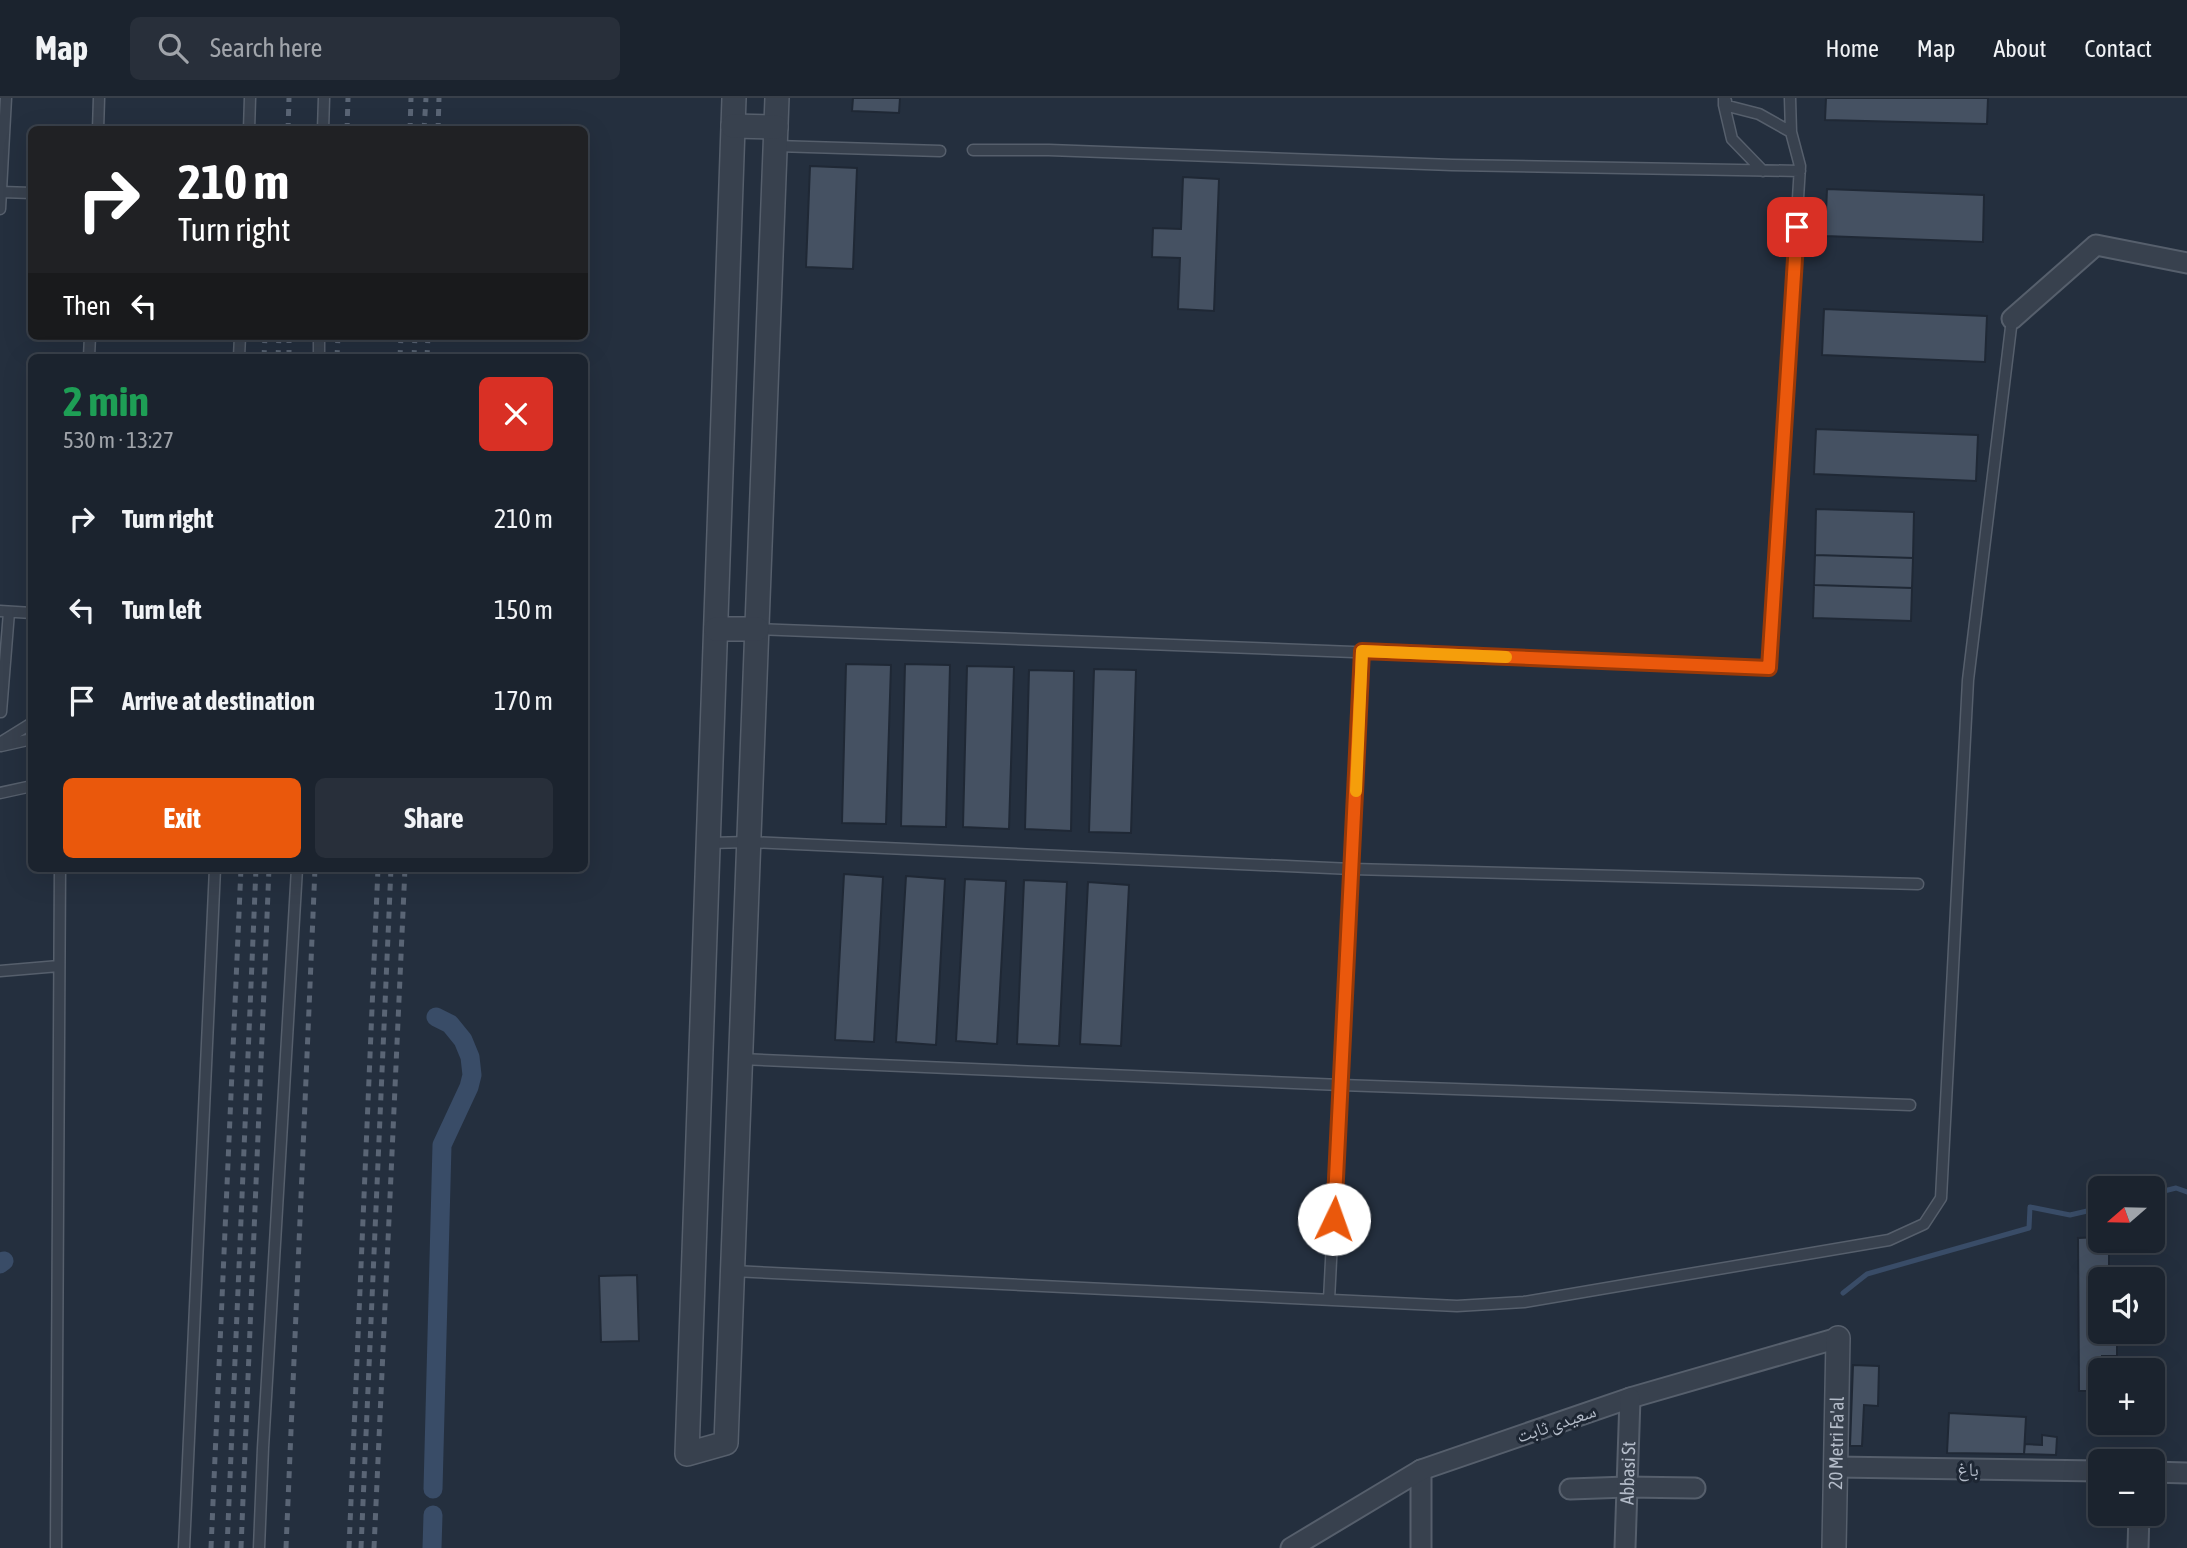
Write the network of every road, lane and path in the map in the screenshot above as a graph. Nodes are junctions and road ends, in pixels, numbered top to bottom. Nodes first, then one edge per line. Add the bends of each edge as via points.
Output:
1 (6, 98) edge
2 (99, 98) edge
3 (250, 98) edge
4 (324, 98) edge
5 (734, 98) edge
6 (777, 98) edge
7 (1790, 98) edge
8 (1725, 100) edge
9 (98, 126) edge
10 (249, 126) edge
11 (323, 126) edge
12 (733, 126) junction
13 (1791, 132) junction
14 (776, 137) junction
15 (973, 149) dead end
16 (940, 151) dead end
17 (1763, 170) junction
18 (1800, 172) junction
19 (1, 192) edge
20 (28, 193) edge
21 (0, 209) edge
22 (2187, 263) edge
23 (2012, 319) joint
24 (4, 612) edge
25 (28, 613) edge
26 (716, 629) junction
27 (757, 629) junction
28 (1362, 651) junction
29 (1, 712) edge
30 (28, 726) edge
31 (28, 740) edge
32 (0, 744) edge
33 (28, 787) edge
34 (0, 793) edge
35 (749, 842) junction
36 (708, 843) junction
37 (1352, 869) junction
38 (60, 872) edge
39 (215, 872) edge
40 (297, 872) edge
41 (1919, 884) dead end
42 (59, 966) junction
43 (0, 971) edge
44 (740, 1059) junction
45 (700, 1063) junction
46 (1341, 1085) junction
47 (1910, 1105) dead end
48 (732, 1270) junction
49 (693, 1271) junction
50 (1329, 1300) junction
51 (1838, 1338) joint
52 (1629, 1398) junction
53 (1836, 1467) junction
54 (1421, 1469) junction
55 (2088, 1471) edge
56 (2165, 1472) edge
57 (2187, 1473) edge
58 (1627, 1487) junction
59 (1695, 1488) dead end
60 (1570, 1489) dead end
61 (2139, 1526) edge
62 (56, 1548) edge
63 (184, 1548) edge
64 (259, 1548) edge
65 (1291, 1548) edge
66 (1421, 1548) edge
67 (1625, 1548) edge
68 (1834, 1548) edge
69 (2138, 1548) edge

1 - 19 lane
2 - 9 lane
3 - 10 lane
4 - 11 lane
5 - 12 street
6 - 14 street
7 - 13 lane
8 - 13 lane
8 - 17 lane via 1732,139
12 - 14 street
12 - 26 street
13 - 18 lane
14 - 16 lane
14 - 27 street
15 - 17 lane
17 - 18 lane
18 - 28 lane via 1769,668
19 - 20 lane
19 - 21 lane
22 - 23 street via 2096,245
23 - 50 lane via 1968,680 1941,1198 1924,1224 1889,1240 1524,1302 1458,1306
24 - 25 lane
24 - 29 lane
26 - 27 street
26 - 36 street
27 - 28 lane
27 - 35 street
28 - 37 lane
30 - 32 lane
31 - 32 lane
33 - 34 lane
35 - 36 lane
35 - 37 lane
35 - 44 street
36 - 45 street
37 - 41 lane
37 - 46 lane
38 - 42 lane
39 - 63 lane
40 - 64 lane
42 - 43 lane
42 - 62 lane
44 - 45 street
44 - 46 lane
44 - 48 street
45 - 49 street
46 - 47 lane
46 - 50 lane
48 - 49 street
48 - 49 street via 726,1443 687,1454
48 - 50 lane
51 - 52 street, سعیدی ثابت
51 - 53 street, 20 Metri Fa'al
52 - 54 street, سعیدی ثابت
52 - 58 street, Abbasi St
53 - 55 street, باغ
53 - 68 street, 20 Metri Fa'al
54 - 65 street, سعیدی ثابت
54 - 66 street
56 - 57 street
58 - 59 street
58 - 60 street
58 - 67 street, Abbasi St
61 - 69 street

